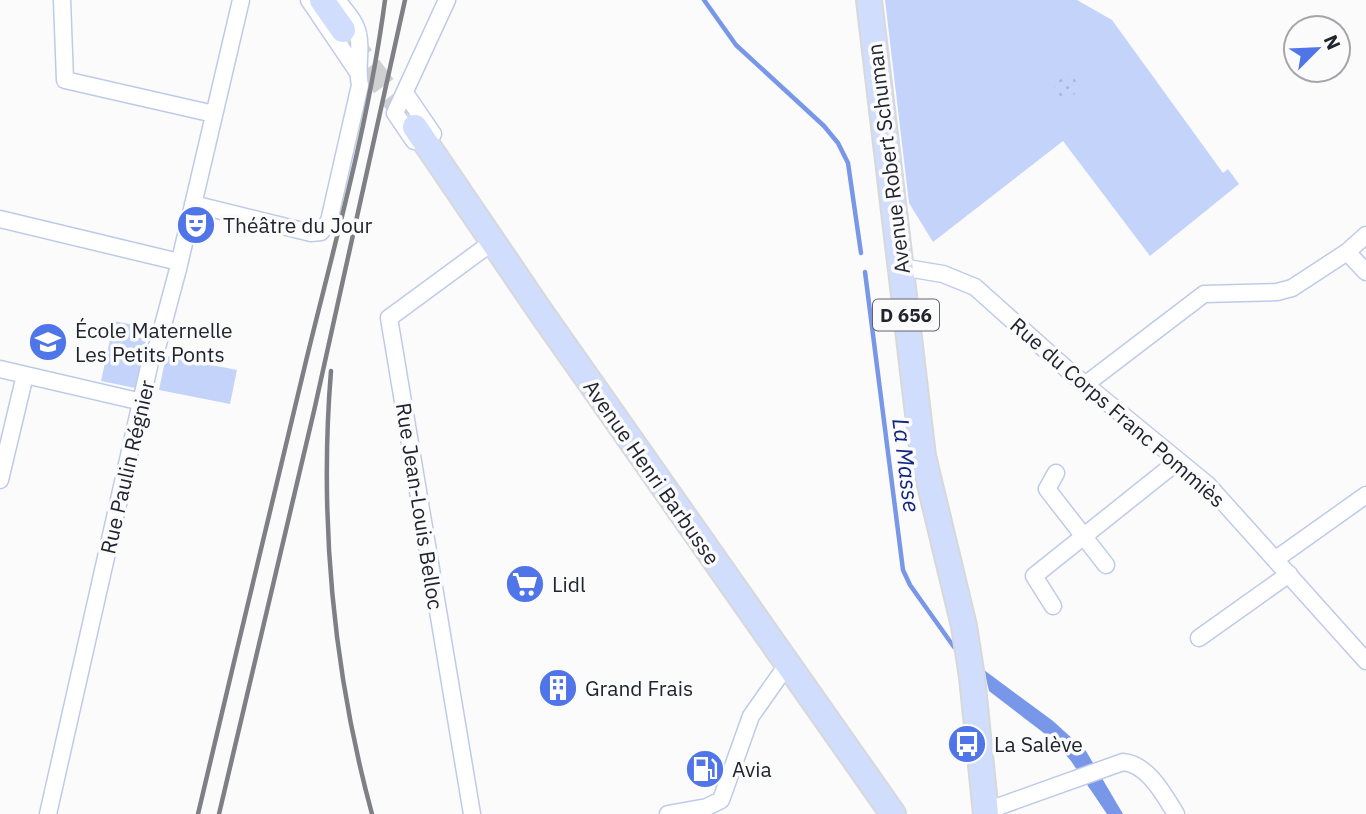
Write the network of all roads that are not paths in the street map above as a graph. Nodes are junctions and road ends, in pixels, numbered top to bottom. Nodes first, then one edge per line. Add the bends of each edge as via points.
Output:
1 (62, 0) edge
2 (241, 0) edge
3 (309, 0) edge
4 (322, 0) edge
5 (337, 0) edge
6 (447, 0) edge
7 (869, 0) edge
8 (343, 30) tunnel mouth
9 (357, 71) junction
10 (405, 93) junction
11 (214, 114) junction
12 (415, 127) tunnel mouth
13 (193, 204) junction
14 (0, 219) edge
15 (1366, 236) edge
16 (486, 246) junction
17 (1347, 252) junction
18 (179, 262) junction
19 (901, 267) junction
20 (1366, 272) edge
21 (540, 311) junction
22 (0, 369) edge
23 (25, 375) junction
24 (1086, 384) junction
25 (142, 402) junction
26 (1178, 461) junction
27 (1056, 473) dead end
28 (0, 480) edge
29 (1366, 495) edge
30 (1084, 537) junction
31 (1276, 559) junction
32 (1106, 565) dead end
33 (1289, 574) junction
34 (1053, 606) dead end
35 (1199, 638) dead end
36 (1366, 661) edge
37 (787, 665) junction
38 (986, 813) edge
39 (48, 814) edge
40 (472, 814) edge
41 (668, 814) edge
42 (893, 814) edge
43 (1176, 814) edge

1 - 11 street via 65,80
2 - 11 street, Rue Paulin Régnier
3 - 9 street
4 - 8 main road
5 - 9 street via 358,34
6 - 10 street
7 - 19 main road, Avenue Robert Schuman / D 656
9 - 13 street via 360,85 352,121 329,220 321,232
10 - 16 street via 395,113
10 - 21 street via 539,294
11 - 13 street, Rue Paulin Régnier
12 - 21 main road, Avenue Henri Barbusse
13 - 18 street, Rue Paulin Régnier
14 - 18 street
15 - 17 street
16 - 21 street via 526,302
16 - 40 street, Rue Jean-Louis Belloc via 389,318
17 - 20 street
17 - 24 street via 1292,289 1204,294
18 - 25 street, Rue Paulin Régnier
19 - 24 street, Rue du Corps Franc Pommiès via 943,274 975,287
19 - 38 main road, Avenue Robert Schuman / D 656 via 923,456 964,626
21 - 37 main road, Avenue Henri Barbusse
22 - 23 street
23 - 25 street
23 - 28 street
24 - 26 street, Rue du Corps Franc Pommiès
25 - 39 street, Rue Paulin Régnier
26 - 30 street
26 - 31 street, Rue du Corps Franc Pommiès via 1208,485
27 - 30 street via 1047,489
29 - 31 street
30 - 32 street
30 - 34 street via 1034,576
31 - 33 street, Rue du Corps Franc Pommiès
33 - 35 street
33 - 36 street, Rue du Corps Franc Pommiès
37 - 41 street via 751,716 721,800
37 - 42 main road, Avenue Henri Barbusse
38 - 43 street via 1118,763 1133,763

